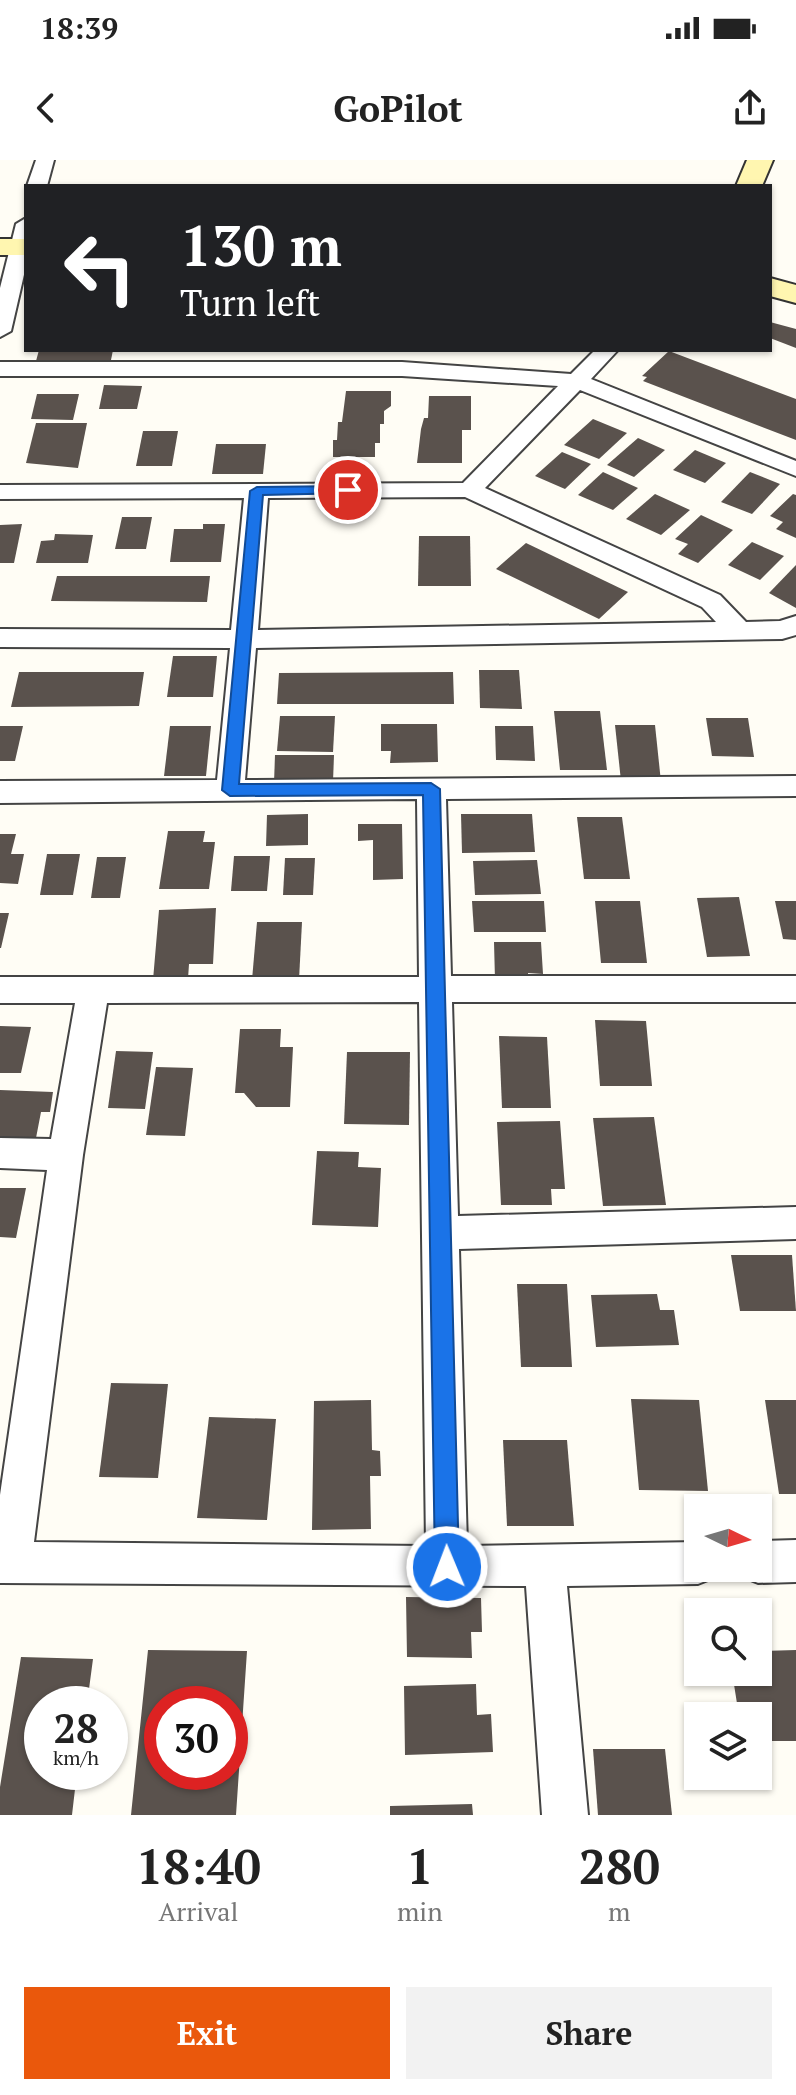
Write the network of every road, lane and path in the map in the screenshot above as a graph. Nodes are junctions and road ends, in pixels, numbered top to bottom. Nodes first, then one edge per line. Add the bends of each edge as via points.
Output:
1 (45, 160) edge
2 (760, 160) edge
3 (38, 184) edge
4 (750, 184) edge
5 (18, 242) edge
6 (772, 288) edge
7 (796, 294) edge
8 (0, 331) edge
9 (605, 352) edge
10 (0, 369) edge
11 (577, 381) junction
12 (796, 469) edge
13 (469, 490) junction
14 (257, 491) junction
15 (0, 492) edge
16 (796, 625) edge
17 (739, 630) junction
18 (0, 638) edge
19 (243, 639) junction
20 (796, 786) edge
21 (431, 789) junction
22 (230, 790) junction
23 (0, 792) edge
24 (796, 989) edge
25 (0, 990) edge
26 (93, 991) junction
27 (436, 992) junction
28 (0, 1153) edge
29 (66, 1155) junction
30 (796, 1223) edge
31 (441, 1233) junction
32 (796, 1561) edge
33 (5, 1562) edge
34 (772, 1562) edge
35 (684, 1563) edge
36 (545, 1565) junction
37 (447, 1567) junction
38 (565, 1815) edge

1 - 3 street
2 - 4 street
5 - 8 street
6 - 7 street
9 - 11 street
10 - 11 street via 402,369
11 - 12 street
11 - 13 street
13 - 14 street
13 - 17 street via 711,601
14 - 15 street
14 - 19 street
16 - 17 street
17 - 19 street
18 - 19 street
19 - 22 street
20 - 21 street
21 - 22 street
21 - 27 street
22 - 23 street
24 - 27 street
25 - 26 street
26 - 27 street
26 - 29 street
27 - 31 street
28 - 29 street
29 - 33 street
30 - 31 street
31 - 37 street
32 - 34 street
33 - 37 street
35 - 36 street
36 - 37 street
36 - 38 street

